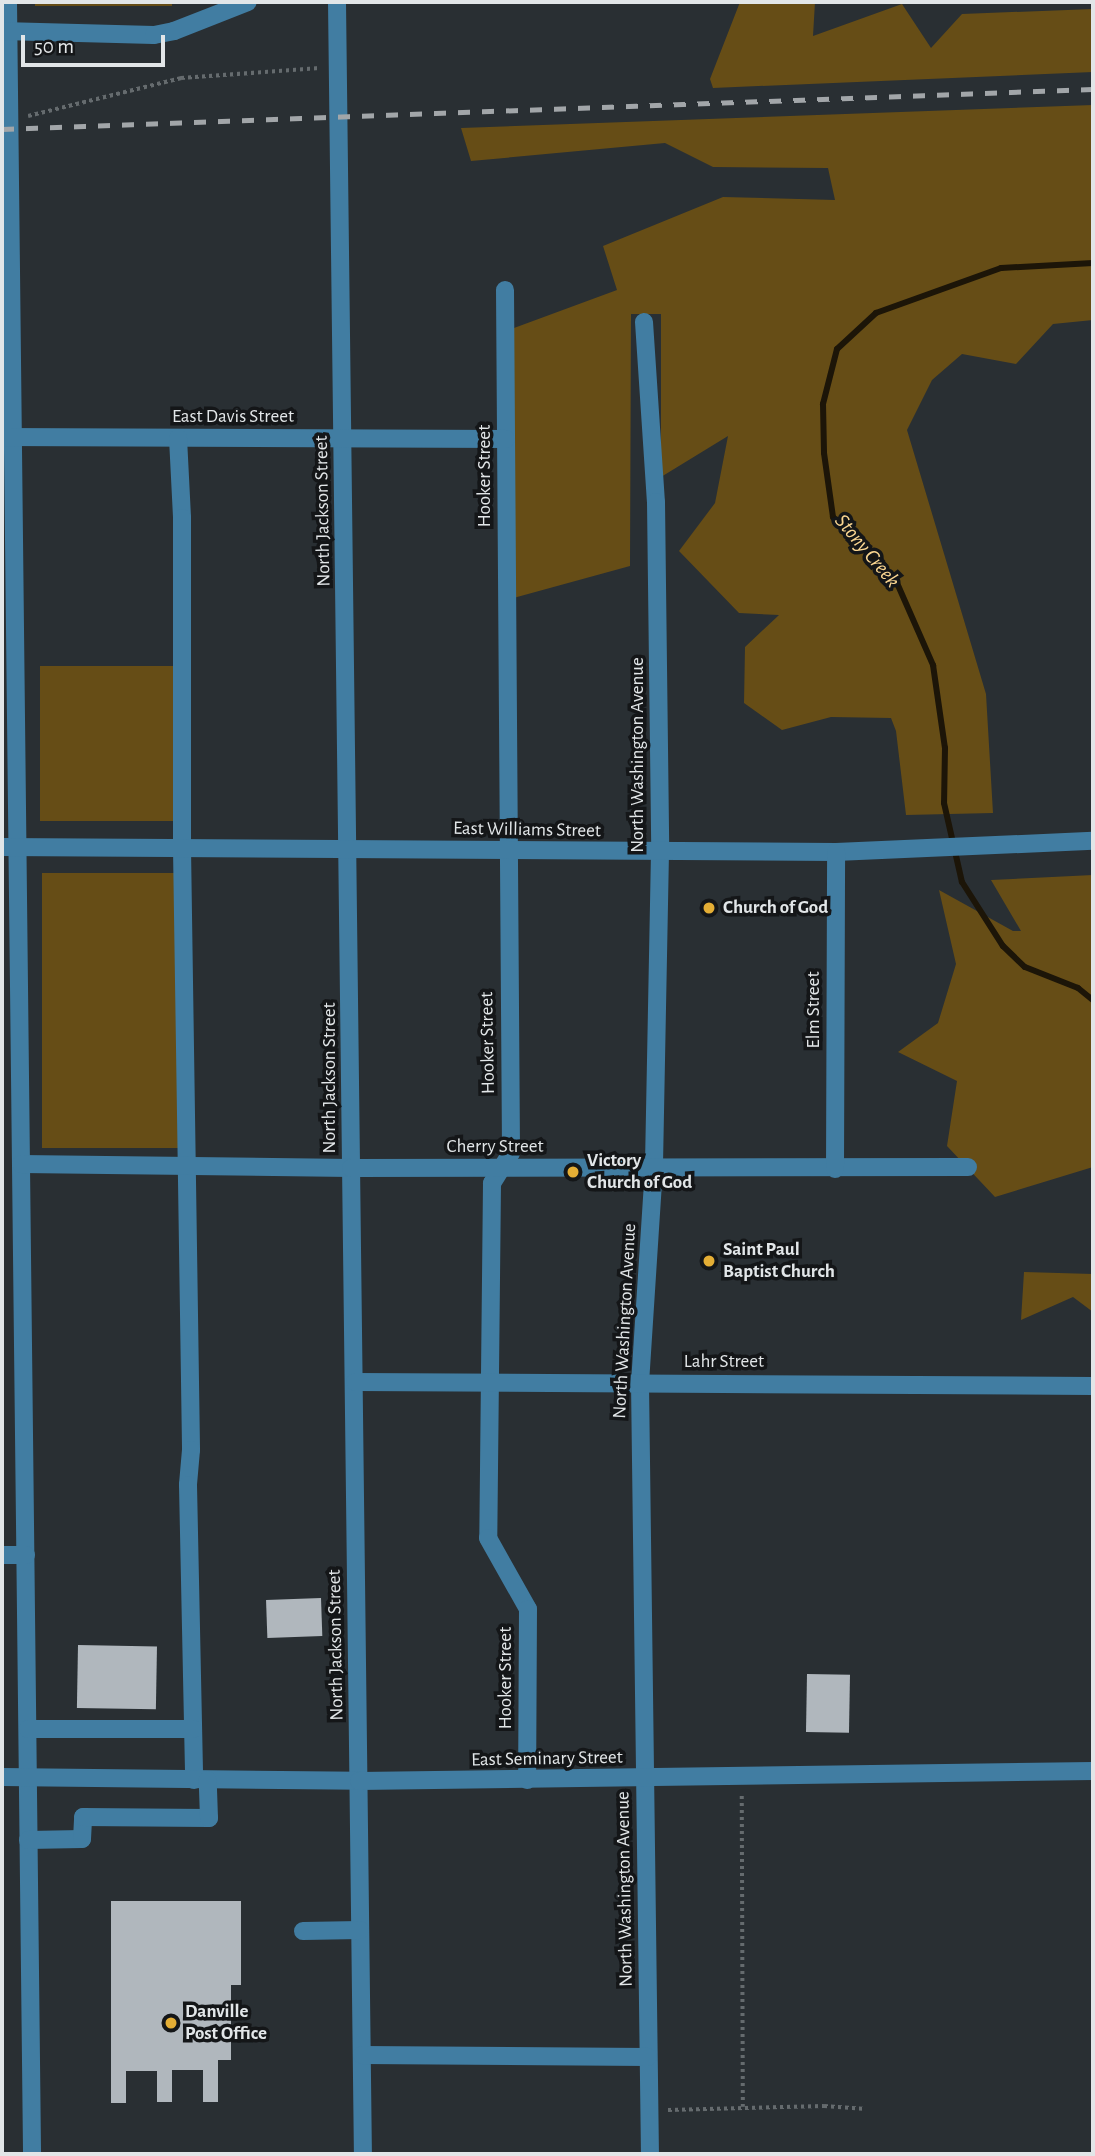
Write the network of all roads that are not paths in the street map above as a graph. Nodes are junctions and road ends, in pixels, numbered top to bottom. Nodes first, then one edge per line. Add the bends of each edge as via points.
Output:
1 (8, 2) edge
2 (248, 2) edge
3 (337, 2) edge
4 (5, 31) edge
5 (6, 232) edge
6 (505, 290) dead end
7 (644, 321) dead end
8 (7, 437) edge
9 (178, 438) junction
10 (342, 438) junction
11 (506, 439) junction
12 (1093, 841) edge
13 (10, 847) edge
14 (182, 848) junction
15 (349, 849) junction
16 (507, 850) junction
17 (660, 852) junction
18 (836, 852) junction
19 (21, 1164) junction
20 (186, 1167) junction
21 (654, 1167) junction
22 (968, 1167) dead end
23 (351, 1168) junction
24 (501, 1168) junction
25 (835, 1168) junction
26 (355, 1382) junction
27 (488, 1383) junction
28 (640, 1383) junction
29 (1093, 1386) edge
30 (2, 1555) edge
31 (26, 1555) junction
32 (28, 1729) junction
33 (193, 1729) junction
34 (1093, 1771) edge
35 (2, 1777) edge
36 (28, 1777) junction
37 (645, 1778) junction
38 (201, 1780) junction
39 (527, 1780) junction
40 (359, 1781) junction
41 (29, 1840) junction
42 (360, 1930) junction
43 (303, 1931) dead end
44 (362, 2055) junction
45 (648, 2057) junction
46 (33, 2154) edge
47 (363, 2154) edge
48 (650, 2154) edge

1 - 4 street
2 - 4 street via 154,35
3 - 10 street, North Jackson Street
4 - 5 street
5 - 8 street
6 - 11 street, Hooker Street
7 - 17 street, North Washington Avenue via 656,502
8 - 9 street, East Davis Street
8 - 13 street
9 - 10 street, East Davis Street
9 - 14 street via 183,531
10 - 11 street, East Davis Street
10 - 15 street, North Jackson Street
11 - 16 street, Hooker Street
12 - 18 street, East Williams Street
13 - 14 street, East Williams Street
13 - 19 street
14 - 15 street, East Williams Street
14 - 20 street
15 - 16 street, East Williams Street
15 - 23 street, North Jackson Street
16 - 17 street, East Williams Street
16 - 24 street, Hooker Street via 510,1153
17 - 18 street, East Williams Street
17 - 21 street, North Washington Avenue
18 - 25 street, Elm Street
19 - 20 street, Cherry Street
19 - 31 street
20 - 23 street, Cherry Street
20 - 33 street
21 - 24 street, Cherry Street
21 - 25 street, Cherry Street
21 - 28 street, North Washington Avenue
22 - 25 street, Cherry Street
23 - 24 street, Cherry Street
23 - 26 street, North Jackson Street
24 - 27 street, Hooker Street via 492,1182
26 - 27 street, Lahr Street
26 - 40 street, North Jackson Street
27 - 28 street, Lahr Street
27 - 39 street, Hooker Street via 488,1538 528,1609
28 - 29 street, Lahr Street
28 - 37 street, North Washington Avenue
30 - 31 street
31 - 32 street
32 - 33 street
32 - 36 street
33 - 38 street
34 - 37 street, East Seminary Street
35 - 36 street, East Seminary Street
36 - 38 street, East Seminary Street
36 - 41 street
37 - 39 street, East Seminary Street
37 - 45 street, North Washington Avenue
38 - 40 street, East Seminary Street
38 - 41 street via 209,1818 83,1817 82,1839
39 - 40 street, East Seminary Street
40 - 42 street, North Jackson Street
41 - 46 street
42 - 43 street
42 - 44 street, North Jackson Street
44 - 45 street
44 - 47 street, North Jackson Street
45 - 48 street, North Washington Avenue

